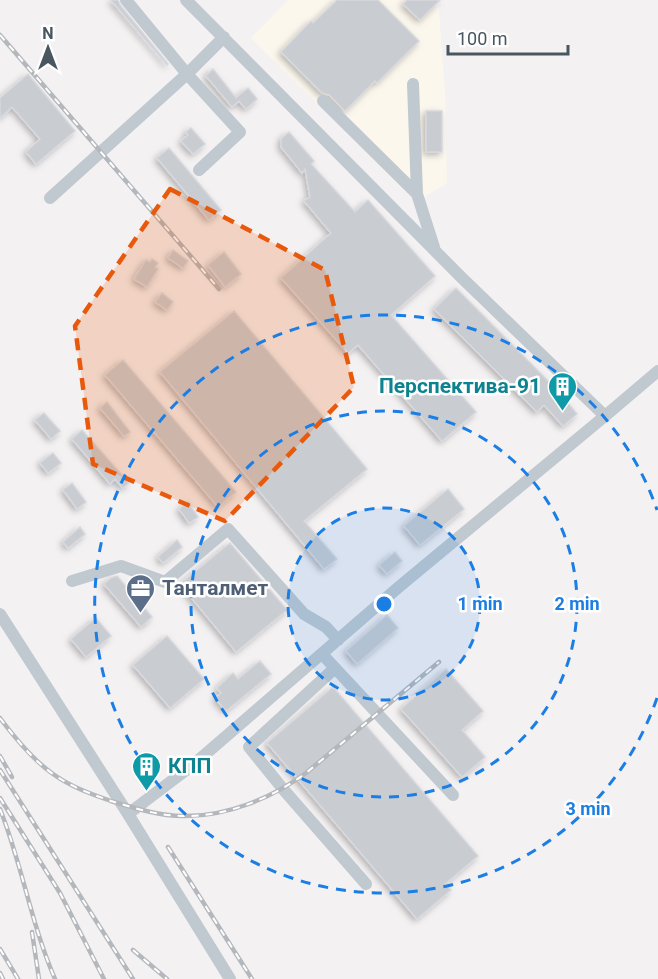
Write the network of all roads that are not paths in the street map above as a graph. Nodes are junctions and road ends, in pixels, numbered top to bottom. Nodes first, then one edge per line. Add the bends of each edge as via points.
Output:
1 (126, 0) edge
2 (186, 0) edge
3 (224, 36) junction
4 (188, 74) junction
5 (414, 84) dead end
6 (323, 101) dead end
7 (199, 170) dead end
8 (417, 194) junction
9 (50, 198) dead end
10 (435, 251) junction
11 (658, 371) edge
12 (605, 416) junction
13 (72, 581) dead end
14 (0, 614) edge
15 (338, 640) junction
16 (322, 654) junction
17 (334, 668) junction
18 (453, 795) dead end
19 (128, 814) junction
20 (366, 884) dead end
21 (231, 979) edge

1 - 4 street
2 - 3 street
3 - 4 street
3 - 10 street
4 - 7 street via 240,132
4 - 9 street
5 - 8 street
6 - 8 street
8 - 10 street
10 - 12 street
11 - 12 street
12 - 15 street
13 - 15 street via 121,566 165,582 228,530 304,614 326,627
14 - 19 street
15 - 16 street
16 - 17 street
16 - 19 street via 194,764
17 - 18 street
17 - 20 street via 249,747
19 - 21 street

